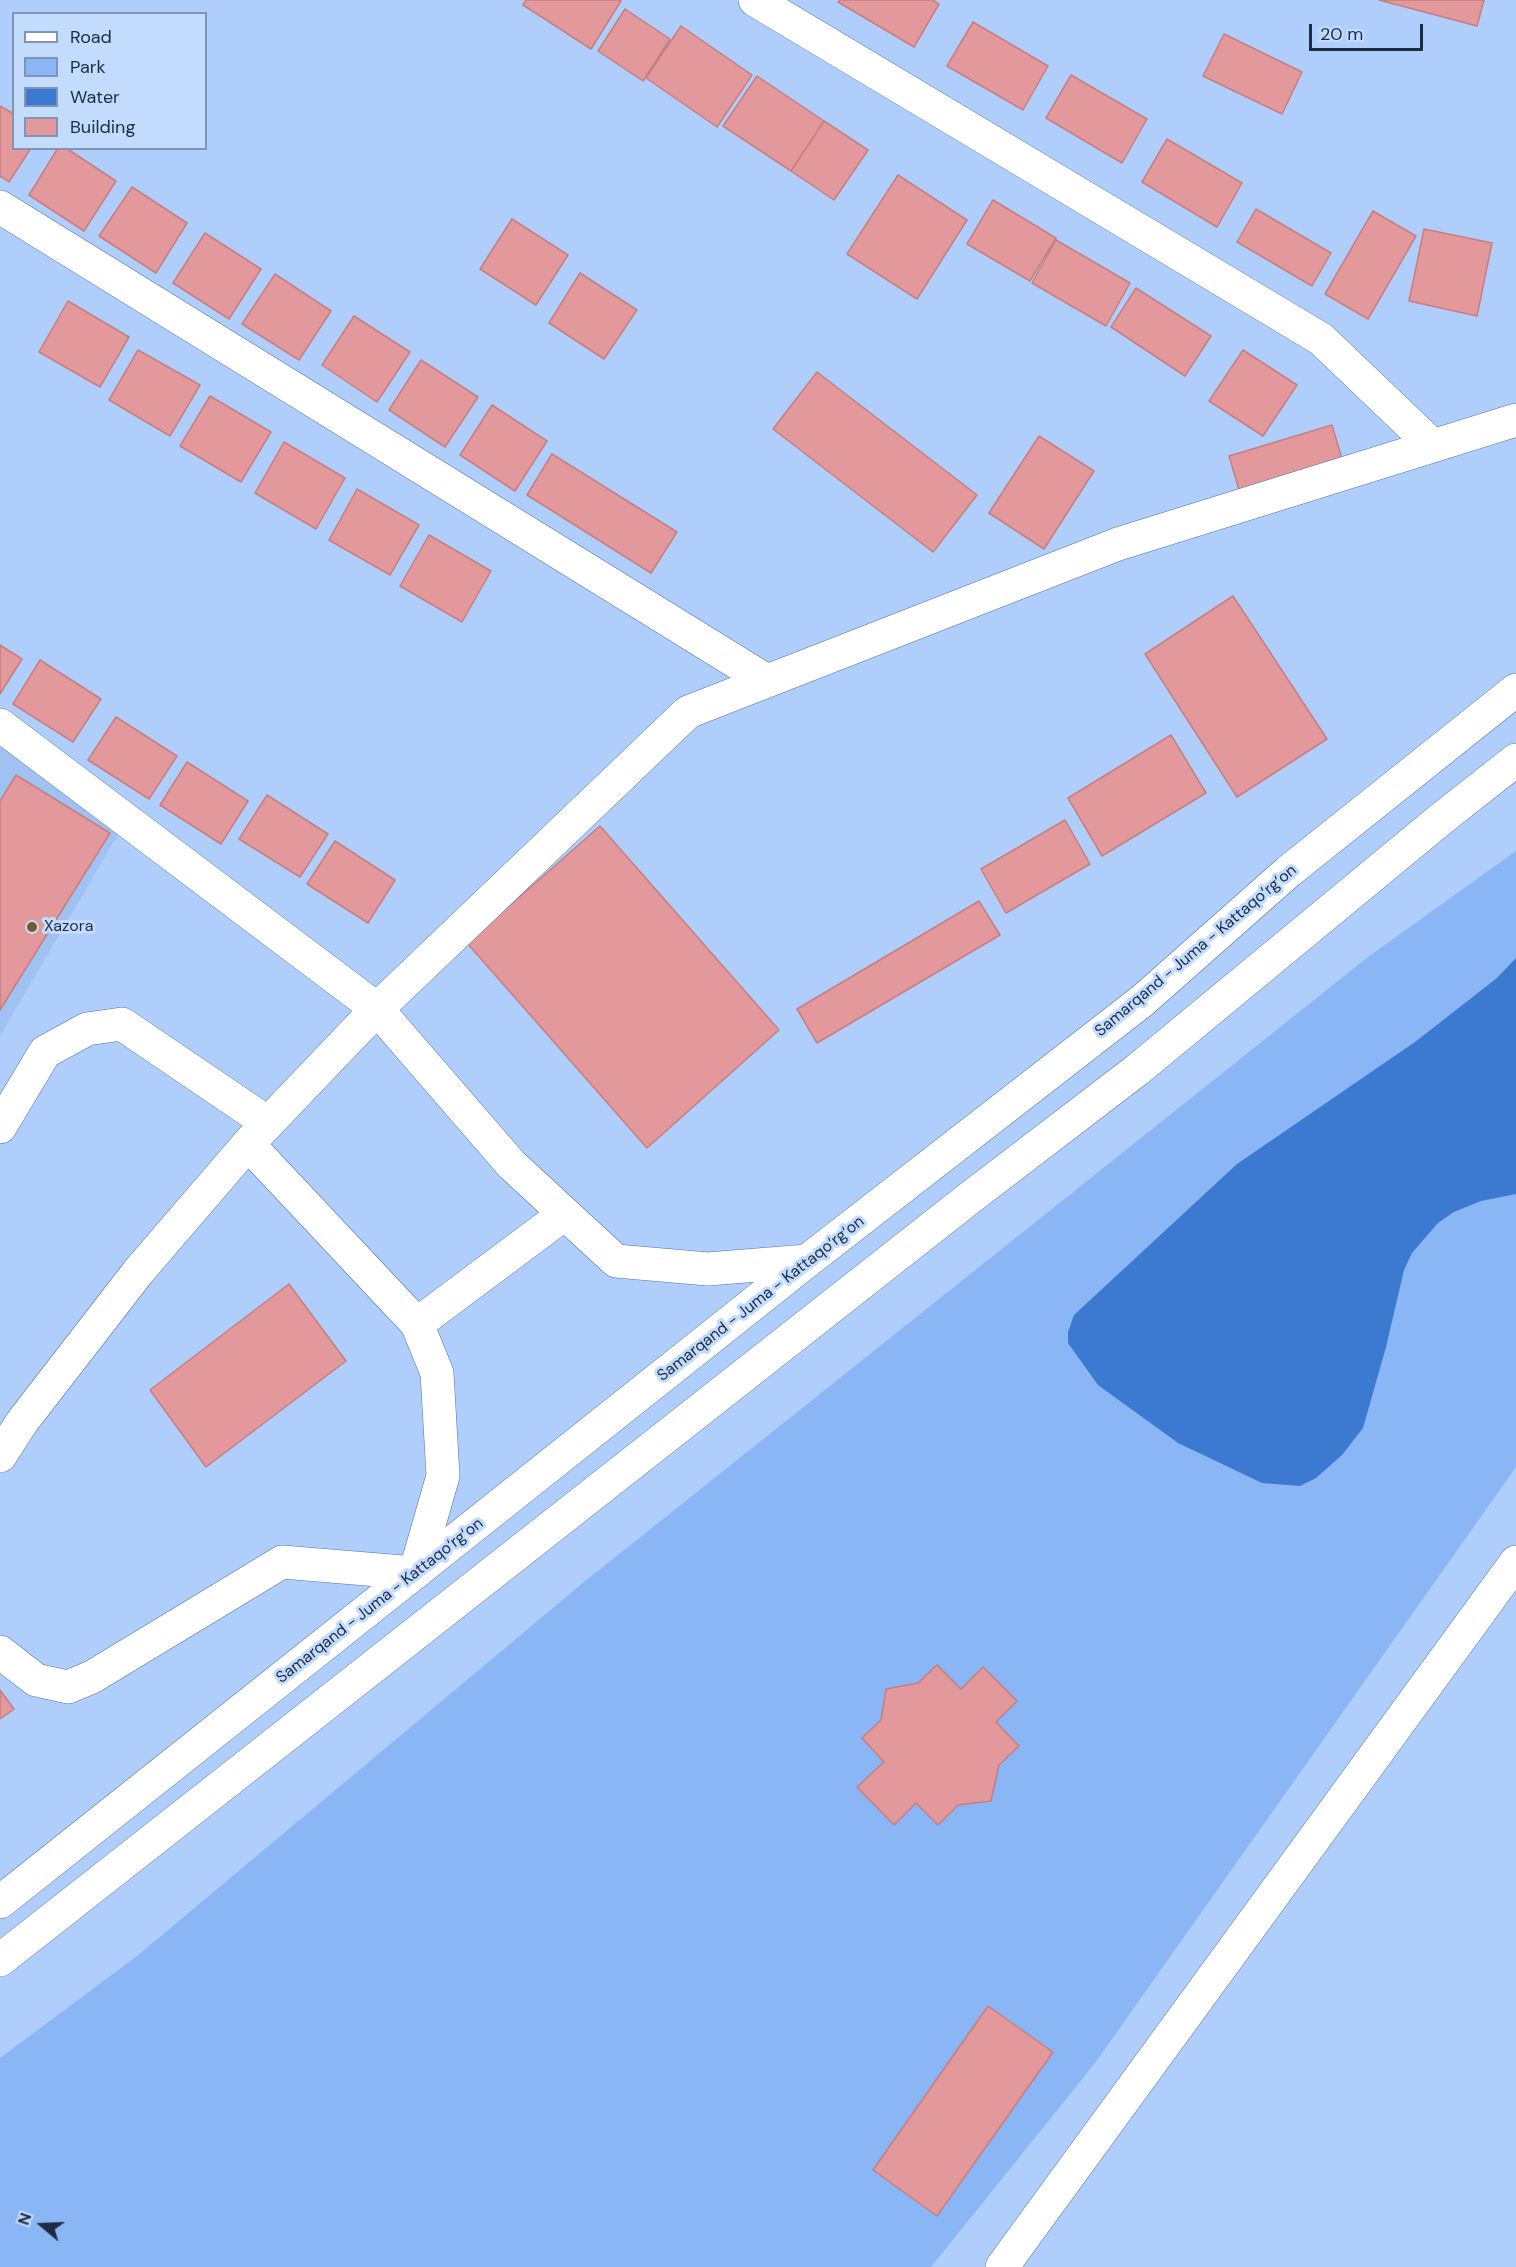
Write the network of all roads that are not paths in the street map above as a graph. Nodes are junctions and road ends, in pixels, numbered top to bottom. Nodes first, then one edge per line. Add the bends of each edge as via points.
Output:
1 (755, 0) edge
2 (0, 207) edge
3 (1516, 420) edge
4 (1433, 446) junction
5 (767, 681) junction
6 (1516, 690) edge
7 (0, 725) edge
8 (1516, 760) edge
9 (377, 1009) junction
10 (0, 1127) edge
11 (258, 1134) junction
12 (563, 1215) junction
13 (807, 1261) junction
14 (417, 1324) junction
15 (0, 1456) edge
16 (1516, 1562) edge
17 (415, 1573) junction
18 (0, 1652) edge
19 (0, 1902) edge
20 (0, 1960) edge
21 (1002, 2267) edge

1 - 4 main road via 1321,339
2 - 5 main road
3 - 4 main road
4 - 5 main road via 1118,544
5 - 9 main road via 688,712
6 - 13 main road, Samarqand - Juma - Kattaqo‘rg‘on via 1289,871 1142,1001
7 - 9 main road
8 - 20 main road via 1137,1070
9 - 11 main road
9 - 12 main road via 511,1164
10 - 11 main road via 45,1052 87,1029 122,1024
11 - 14 main road
11 - 15 main road via 138,1272
12 - 13 main road via 616,1261 708,1269
12 - 14 main road
13 - 17 main road, Samarqand - Juma - Kattaqo‘rg‘on
14 - 17 main road via 437,1373 443,1476
16 - 21 main road
17 - 18 main road via 282,1562 92,1677 68,1687 36,1680
17 - 19 main road, Samarqand - Juma - Kattaqo‘rg‘on

